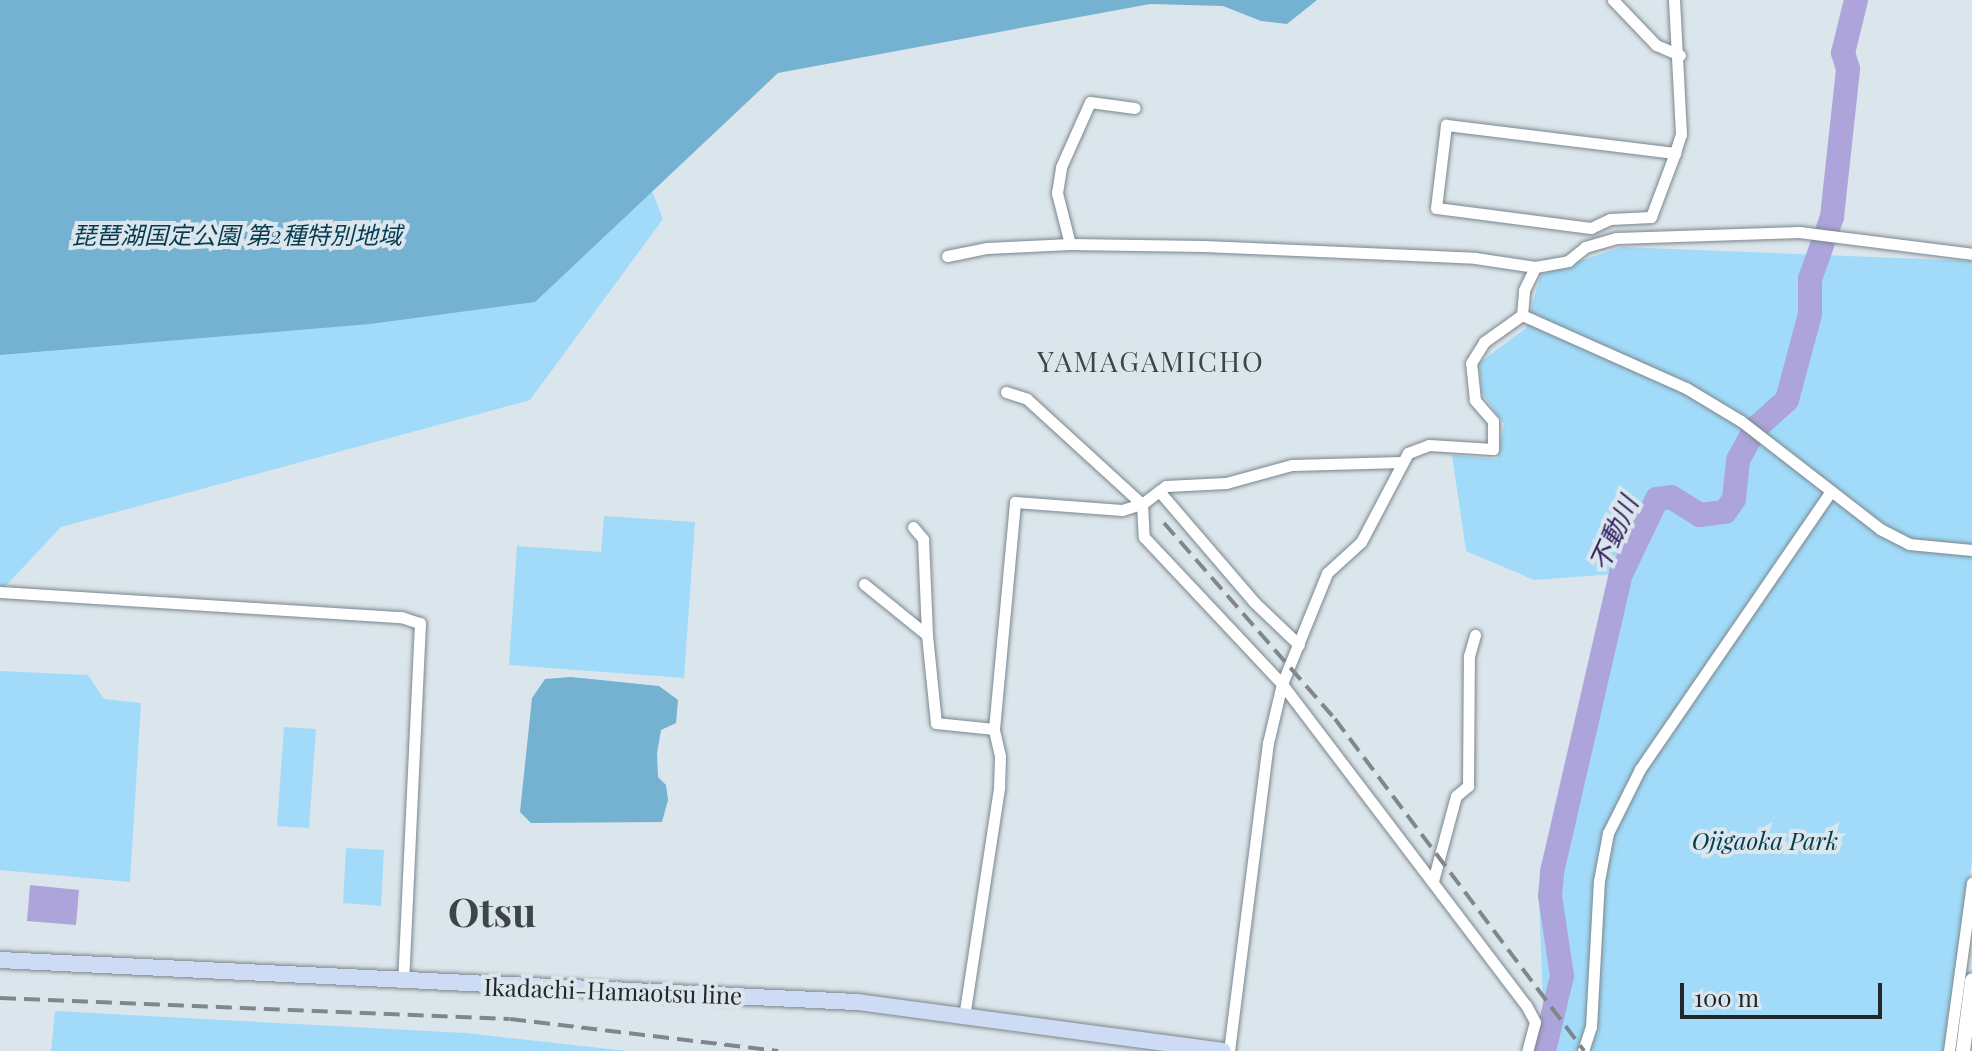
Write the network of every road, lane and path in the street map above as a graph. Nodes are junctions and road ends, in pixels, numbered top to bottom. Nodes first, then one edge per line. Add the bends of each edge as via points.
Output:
1 (1613, 0) edge
2 (1674, 0) edge
3 (1680, 55) junction
4 (1135, 108) dead end
5 (1675, 153) junction
6 (1582, 227) junction
7 (1070, 244) junction
8 (1585, 247) junction
9 (1972, 254) edge
10 (947, 256) dead end
11 (1535, 267) junction
12 (1522, 315) junction
13 (1006, 392) dead end
14 (1402, 462) junction
15 (1159, 491) junction
16 (1831, 491) junction
17 (1142, 504) junction
18 (913, 527) dead end
19 (1972, 550) edge
20 (864, 584) dead end
21 (0, 592) edge
22 (927, 635) junction
23 (1475, 635) dead end
24 (1299, 645) junction
25 (1282, 684) junction
26 (994, 729) junction
27 (1433, 881) junction
28 (1972, 883) edge
29 (0, 960) edge
30 (1972, 981) edge
31 (403, 982) junction
32 (964, 1017) junction
33 (1223, 1051) edge
34 (1229, 1051) edge
35 (1527, 1051) edge
36 (1583, 1051) edge
37 (1949, 1051) edge
38 (1963, 1051) edge

1 - 3 street via 1656,45
2 - 3 street
3 - 5 street via 1682,110
4 - 7 street via 1090,102 1061,167 1057,193
5 - 6 street via 1651,217
5 - 6 street via 1446,125 1436,208
6 - 8 street
7 - 10 street via 987,248
7 - 11 street via 1428,256
8 - 9 street via 1617,238 1799,232
8 - 11 street via 1568,261
11 - 12 street via 1524,290
12 - 14 street via 1484,342 1471,363 1475,400 1493,421 1493,449 1429,445 1408,453
12 - 16 street via 1686,388 1766,438
13 - 17 street via 1027,399
14 - 15 street via 1292,465 1226,483
14 - 24 street via 1361,542 1327,573
15 - 17 street
15 - 24 street via 1254,602
16 - 19 street via 1909,544
16 - 36 street via 1640,769 1608,833 1599,881 1591,1027
17 - 25 street via 1144,537
17 - 26 street via 1122,510 1015,502
18 - 22 street via 923,539
20 - 22 street
21 - 31 street via 401,617 420,623
22 - 26 street via 936,723
23 - 27 street via 1469,656 1468,786 1456,796
24 - 25 street
25 - 27 street
25 - 34 street via 1267,749
26 - 32 street via 999,787
27 - 35 street via 1526,1005 1535,1022
28 - 37 street
29 - 31 main road, Ikadachi-Hamaotsu line
30 - 38 street
31 - 32 main road, Ikadachi-Hamaotsu line via 857,1002
32 - 33 main road, Ikadachi-Hamaotsu line

